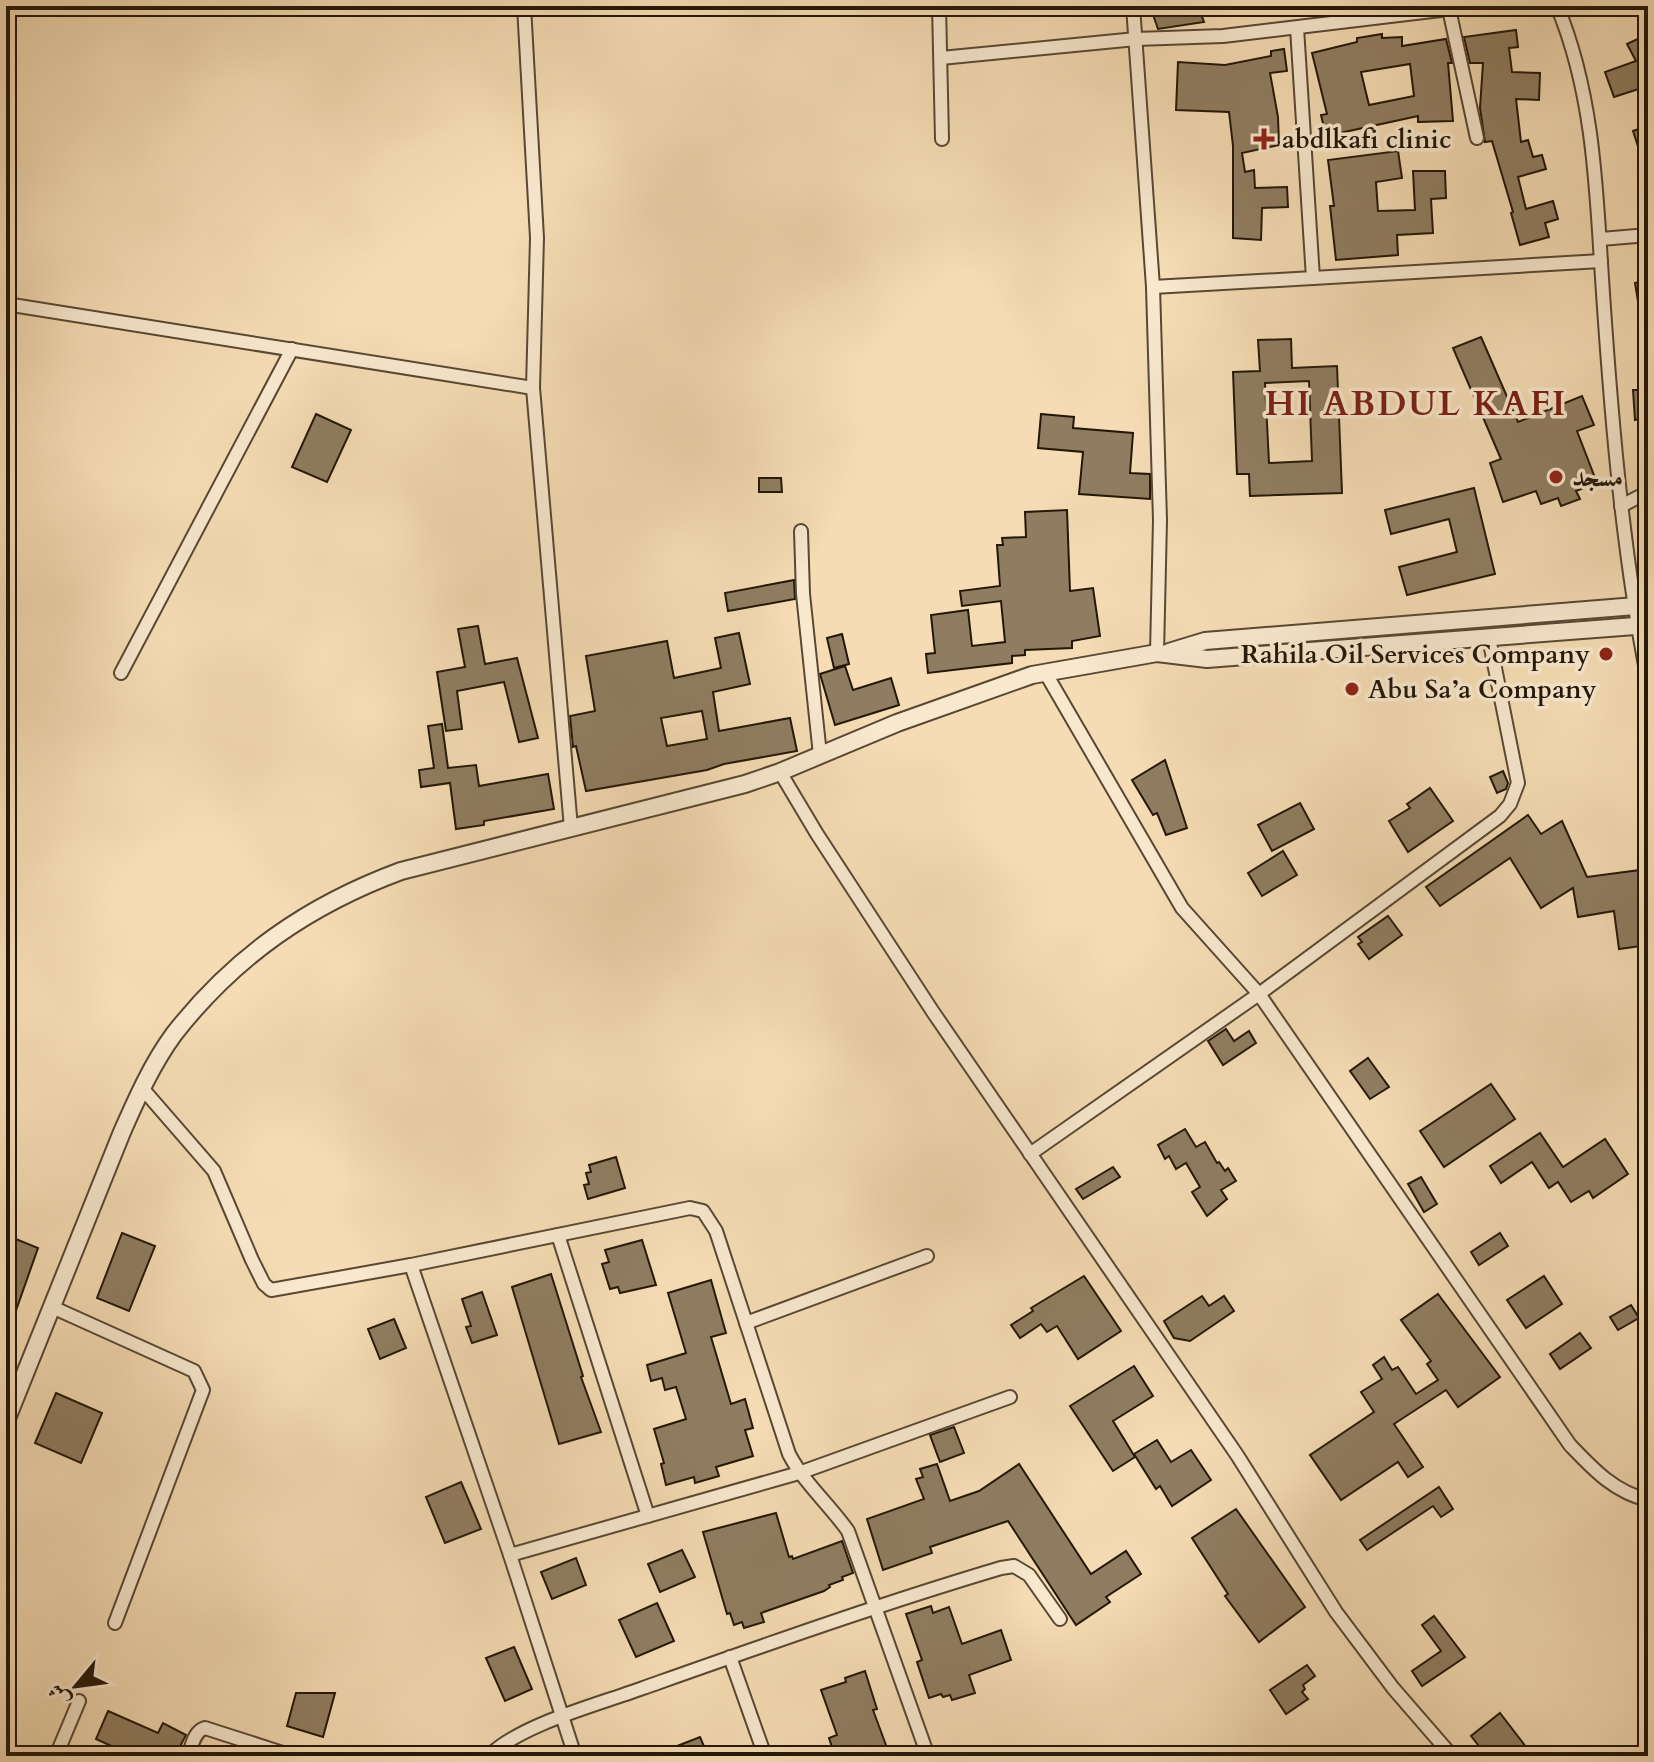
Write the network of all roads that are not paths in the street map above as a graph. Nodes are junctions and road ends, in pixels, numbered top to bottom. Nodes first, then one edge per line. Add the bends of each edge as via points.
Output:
1 (524, 6) edge
2 (939, 6) edge
3 (1133, 6) edge
4 (1528, 6) edge
5 (1557, 6) edge
6 (1449, 9) junction
7 (1297, 28) junction
8 (1136, 39) junction
9 (941, 58) junction
10 (1477, 138) dead end
11 (942, 139) dead end
12 (1648, 235) edge
13 (1601, 239) junction
14 (1601, 261) junction
15 (1313, 278) junction
16 (1153, 287) junction
17 (6, 304) edge
18 (292, 349) junction
19 (533, 388) junction
20 (1648, 492) edge
21 (1621, 506) junction
22 (801, 531) dead end
23 (1641, 606) edge
24 (1643, 625) edge
25 (1489, 638) junction
26 (1162, 653) junction
27 (1045, 672) junction
28 (121, 673) dead end
29 (1648, 681) edge
30 (820, 755) junction
31 (780, 772) junction
32 (571, 828) junction
33 (1259, 994) junction
34 (142, 1088) junction
35 (1030, 1154) junction
36 (558, 1235) junction
37 (927, 1256) dead end
38 (411, 1265) junction
39 (52, 1307) junction
40 (746, 1323) junction
41 (1010, 1397) dead end
42 (6, 1421) edge
43 (799, 1473) junction
44 (1648, 1500) edge
45 (648, 1516) junction
46 (510, 1555) junction
47 (875, 1605) junction
48 (1060, 1619) dead end
49 (115, 1623) dead end
50 (730, 1657) junction
51 (79, 1701) dead end
52 (562, 1717) junction
53 (56, 1756) edge
54 (188, 1756) edge
55 (292, 1756) edge
56 (489, 1756) edge
57 (575, 1756) edge
58 (765, 1756) edge
59 (928, 1756) edge
60 (1043, 1756) edge
61 (1065, 1756) edge
62 (1452, 1756) edge

1 - 19 street via 537,238
2 - 9 street
3 - 8 street
4 - 6 street
5 - 13 street via 1572,41 1590,132
6 - 7 street
6 - 10 street
7 - 8 street
7 - 15 street
8 - 9 street
8 - 16 street
9 - 11 street
12 - 13 street
13 - 14 street
14 - 15 street
14 - 21 street
15 - 16 street
16 - 26 street
17 - 18 street
18 - 19 street
18 - 28 street
19 - 32 street
20 - 21 street
21 - 23 street
22 - 30 street
23 - 24 street
23 - 26 street via 1205,641
24 - 25 street
24 - 29 street
25 - 26 street via 1207,659
25 - 33 street via 1518,783 1510,804
26 - 27 street
27 - 30 street
27 - 33 street via 1182,908
30 - 31 street
31 - 32 street
31 - 35 street
32 - 34 street via 401,871 357,887 280,931 173,1035
33 - 35 street
33 - 44 street via 1570,1445 1619,1490
34 - 38 street via 214,1171 252,1260 271,1290
34 - 39 street
35 - 62 street via 1237,1455 1336,1612
36 - 38 street
36 - 40 street via 690,1208 703,1211 716,1231
36 - 45 street
37 - 40 street
38 - 46 street
39 - 42 street
39 - 49 street via 194,1371 203,1390
40 - 43 street
41 - 43 street
43 - 45 street
43 - 47 street via 848,1531
45 - 46 street
46 - 52 street
47 - 48 street via 1014,1566 1029,1575
47 - 50 street
47 - 59 street
50 - 52 street
50 - 58 street
51 - 53 street
52 - 56 street via 501,1744
52 - 57 street
54 - 55 street via 205,1728
60 - 61 street

